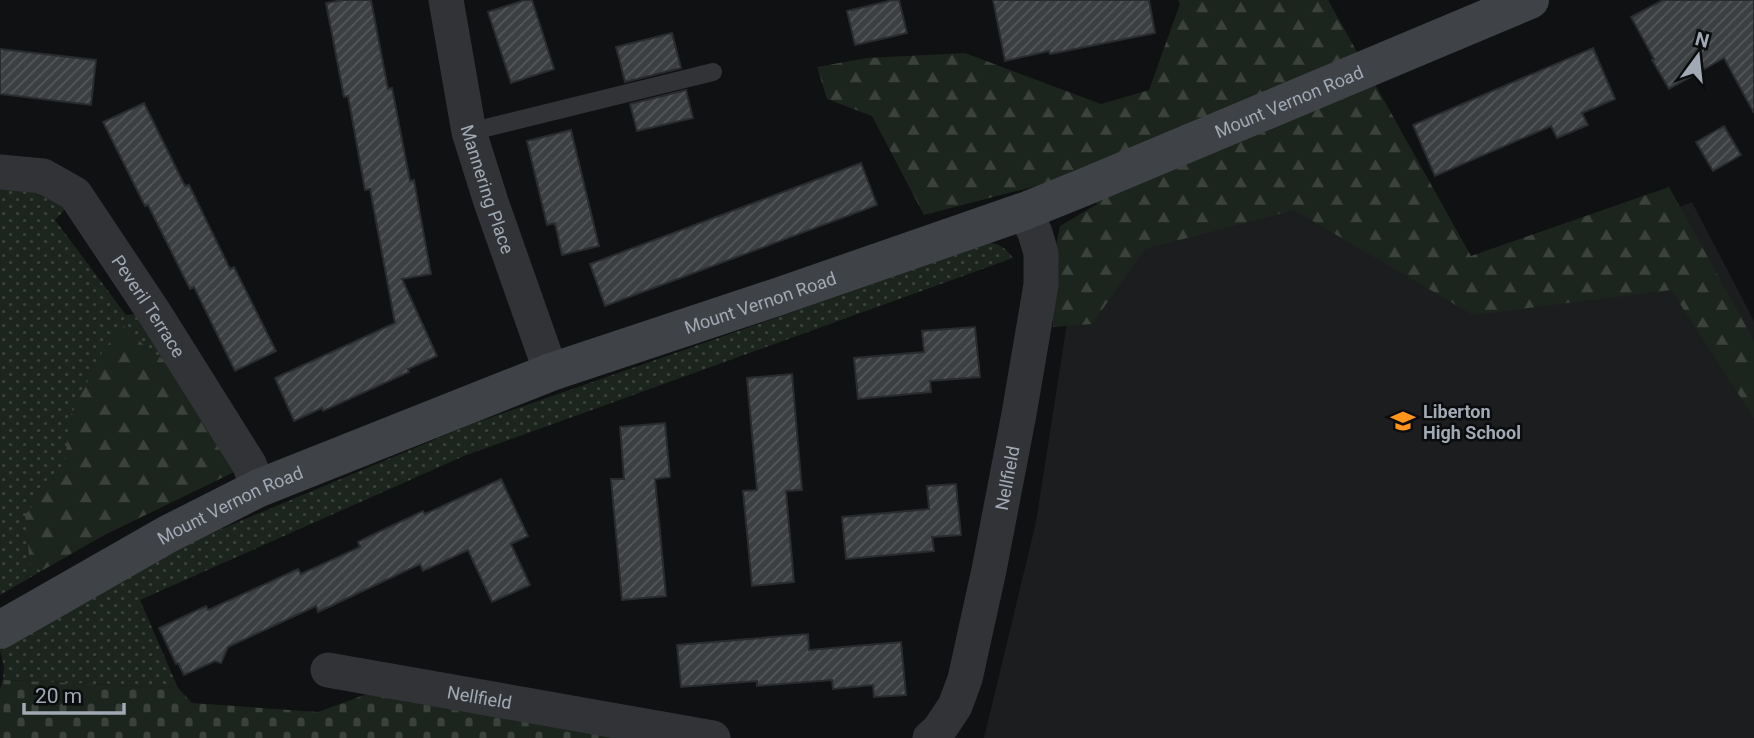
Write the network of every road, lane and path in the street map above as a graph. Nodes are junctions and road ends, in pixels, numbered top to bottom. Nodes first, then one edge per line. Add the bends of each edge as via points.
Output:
1 (446, 0) edge
2 (1530, 0) edge
3 (713, 72) dead end
4 (469, 132) junction
5 (0, 172) edge
6 (1025, 211) junction
7 (551, 372) junction
8 (259, 488) junction
9 (0, 630) edge
10 (328, 670) dead end
11 (713, 738) edge
12 (930, 738) edge

1 - 4 street, Mannering Place
2 - 6 street, Mount Vernon Road
3 - 4 lane
4 - 7 street, Mannering Place
5 - 8 street, Peveril Terrace via 43,176 75,194 249,464
6 - 7 street, Mount Vernon Road
6 - 12 street, Nellfield via 1041,253 1041,285 1019,414 965,679 955,706
7 - 8 street, Mount Vernon Road
8 - 9 street, Mount Vernon Road
10 - 11 street, Nellfield

